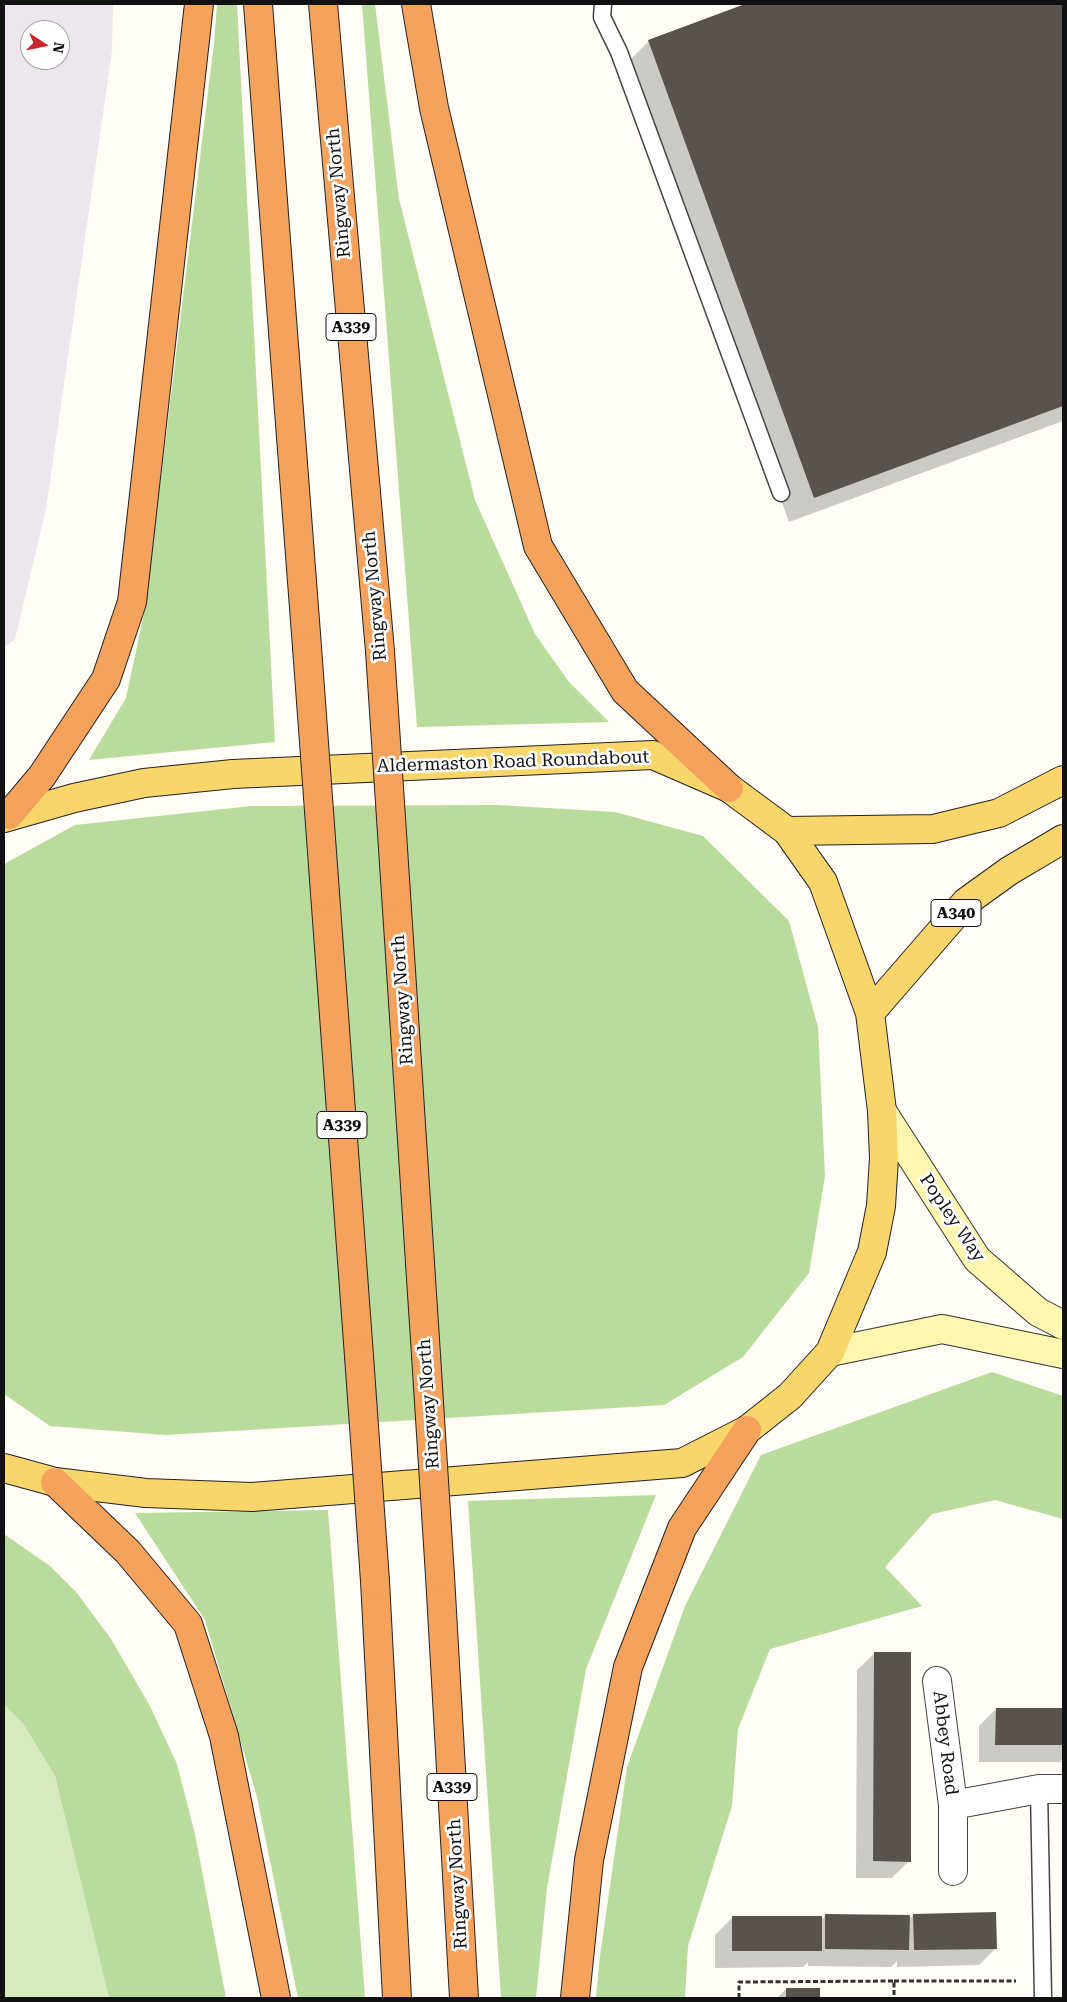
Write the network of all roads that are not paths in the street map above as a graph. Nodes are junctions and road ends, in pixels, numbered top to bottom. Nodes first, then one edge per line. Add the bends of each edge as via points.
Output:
1 (199, 4) edge
2 (258, 4) edge
3 (323, 4) edge
4 (416, 4) edge
5 (602, 4) edge
6 (782, 493) dead end
7 (1063, 780) edge
8 (730, 788) junction
9 (6, 817) edge
10 (787, 831) junction
11 (1063, 839) edge
12 (870, 1013) junction
13 (882, 1111) junction
14 (1063, 1325) edge
15 (830, 1352) junction
16 (1063, 1354) edge
17 (747, 1430) junction
18 (4, 1468) edge
19 (55, 1482) junction
20 (937, 1681) dead end
21 (1051, 1789) edge
22 (953, 1805) junction
23 (953, 1871) dead end
24 (276, 1998) edge
25 (397, 1998) edge
26 (464, 1998) edge
27 (575, 1998) edge
28 (1043, 1998) edge

1 - 9 highway via 132,602 106,679 42,776
2 - 25 highway, A339, bridge via 375,1581
3 - 26 highway, Ringway North / A339, bridge via 380,651
4 - 8 highway via 434,108 538,546 625,691
5 - 6 lane via 602,17 619,52
7 - 10 main road via 999,813 933,829
8 - 9 main road, Aldermaston Road Roundabout via 653,755 591,757 233,774 144,783
8 - 10 main road, Aldermaston Road Roundabout
10 - 12 main road, Aldermaston Road Roundabout via 822,882
11 - 12 main road, A340 via 1009,871 966,902
12 - 13 main road, Aldermaston Road Roundabout
13 - 14 street, Popley Way via 977,1259 1038,1312
13 - 15 main road, Aldermaston Road Roundabout via 881,1206 872,1252
15 - 16 street via 942,1329
15 - 17 main road, Aldermaston Road Roundabout via 790,1396
17 - 19 main road, Aldermaston Road Roundabout via 682,1462 252,1497 146,1493
17 - 27 highway via 682,1528 628,1667 589,1860
18 - 19 main road, Aldermaston Road Roundabout
19 - 24 highway via 128,1552 188,1624 224,1736
20 - 22 street, Abbey Road
21 - 22 street, Abbey Road
21 - 28 lane
22 - 23 street, Abbey Road

